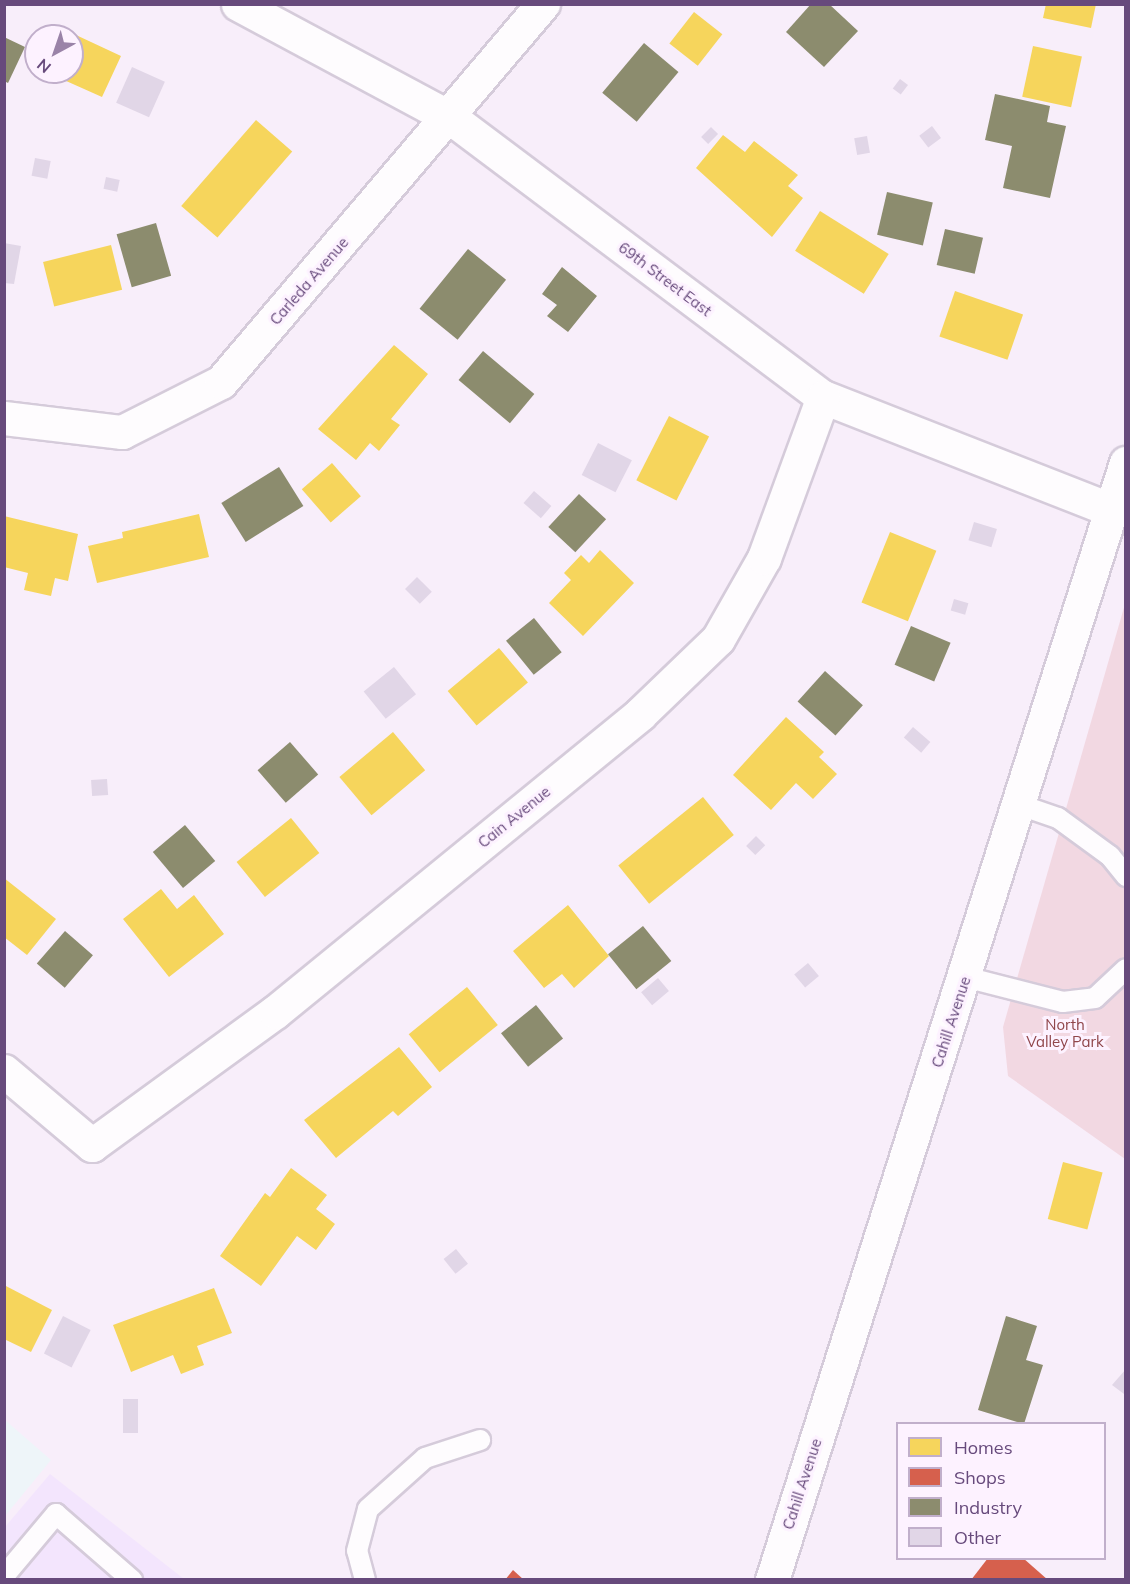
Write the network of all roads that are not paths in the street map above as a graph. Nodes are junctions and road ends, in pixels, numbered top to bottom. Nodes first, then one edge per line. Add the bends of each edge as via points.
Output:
1 (238, 4) edge
2 (543, 4) edge
3 (451, 118) junction
4 (823, 397) junction
5 (4, 418) edge
6 (1125, 463) edge
7 (1114, 511) junction
8 (1020, 805) junction
9 (1125, 876) edge
10 (1125, 969) edge
11 (965, 976) junction
12 (4, 1071) edge
13 (480, 1440) dead end
14 (4, 1576) edge
15 (132, 1580) edge
16 (365, 1580) edge
17 (772, 1580) edge

1 - 3 street, 69th Street East
2 - 3 street, Carleda Avenue
3 - 4 street, 69th Street East
3 - 5 street, Carleda Avenue via 221,381 122,432
4 - 7 street, 69th Street East
4 - 12 street, Cain Avenue via 764,558 718,639 640,714 275,1012 92,1145
6 - 7 street, Cahill Avenue
7 - 8 street, Cahill Avenue
8 - 9 lane via 1058,818 1110,856
8 - 11 street, Cahill Avenue
10 - 11 lane via 1120,980 1095,998 1063,1002
11 - 17 street, Cahill Avenue
13 - 16 lane via 425,1458 372,1503 363,1518 357,1551
14 - 15 lane via 56,1514

